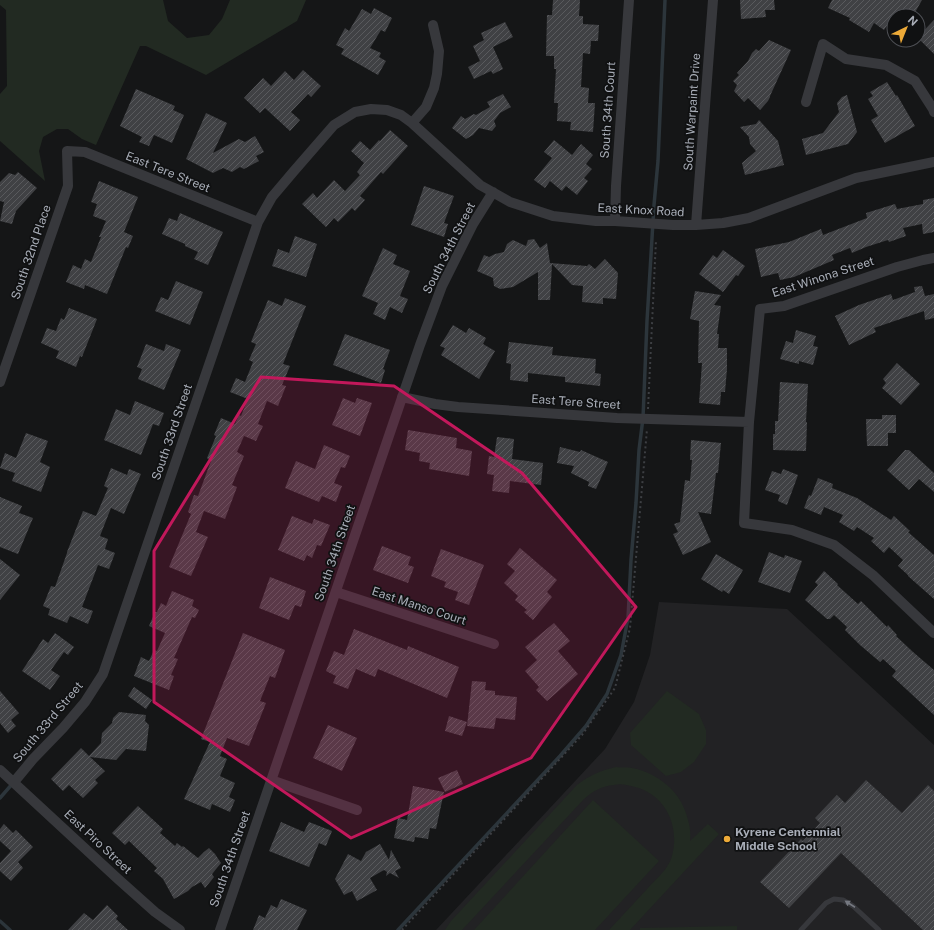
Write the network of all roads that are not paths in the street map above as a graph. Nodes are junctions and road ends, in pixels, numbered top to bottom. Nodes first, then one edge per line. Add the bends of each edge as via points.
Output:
1 (629, 0) edge
2 (713, 0) edge
3 (433, 25) dead end
4 (806, 102) dead end
5 (371, 109) joint
6 (934, 112) edge
7 (412, 123) junction
8 (67, 151) joint
9 (934, 162) edge
10 (493, 192) junction
11 (615, 221) junction
12 (258, 222) junction
13 (696, 225) junction
14 (934, 258) edge
15 (0, 382) edge
16 (402, 397) junction
17 (749, 422) junction
18 (336, 592) junction
19 (934, 633) edge
20 (494, 644) dead end
21 (0, 770) edge
22 (271, 780) junction
23 (14, 782) junction
24 (357, 810) dead end
25 (180, 930) edge
26 (220, 930) edge
27 (801, 930) edge
28 (879, 930) edge

1 - 11 street, South 34th Court
2 - 13 street, South Warpaint Drive
3 - 7 street via 439,51 434,88 426,107
4 - 6 street via 823,44 846,59 886,65 915,81
5 - 7 street, East Knox Road via 387,110 401,115
5 - 12 street, South 33rd Street via 355,112 334,125 272,197
7 - 10 street, East Knox Road via 480,185
8 - 12 street, East Tere Street via 85,152
8 - 15 street, South 32nd Place via 68,186
9 - 13 street, East Knox Road via 856,178 749,218
10 - 11 street, East Knox Road via 510,202 553,216
10 - 16 street, South 34th Street via 473,224 442,286
11 - 13 street, East Knox Road
12 - 23 street, South 33rd Street via 103,674 86,702
14 - 17 street, East Winona Street via 897,267 784,306 760,309
16 - 17 street, East Tere Street via 458,407 617,418
16 - 18 street, South 34th Street
17 - 19 street via 744,523 792,530 834,545 874,576
18 - 20 street, East Manso Court
18 - 22 street, South 34th Street
21 - 23 street, East Piro Street
22 - 24 street
22 - 26 street, South 34th Street
23 - 25 street, East Piro Street via 155,912
28 -> 27 lane via 853,906 843,900 834,899 826,903

